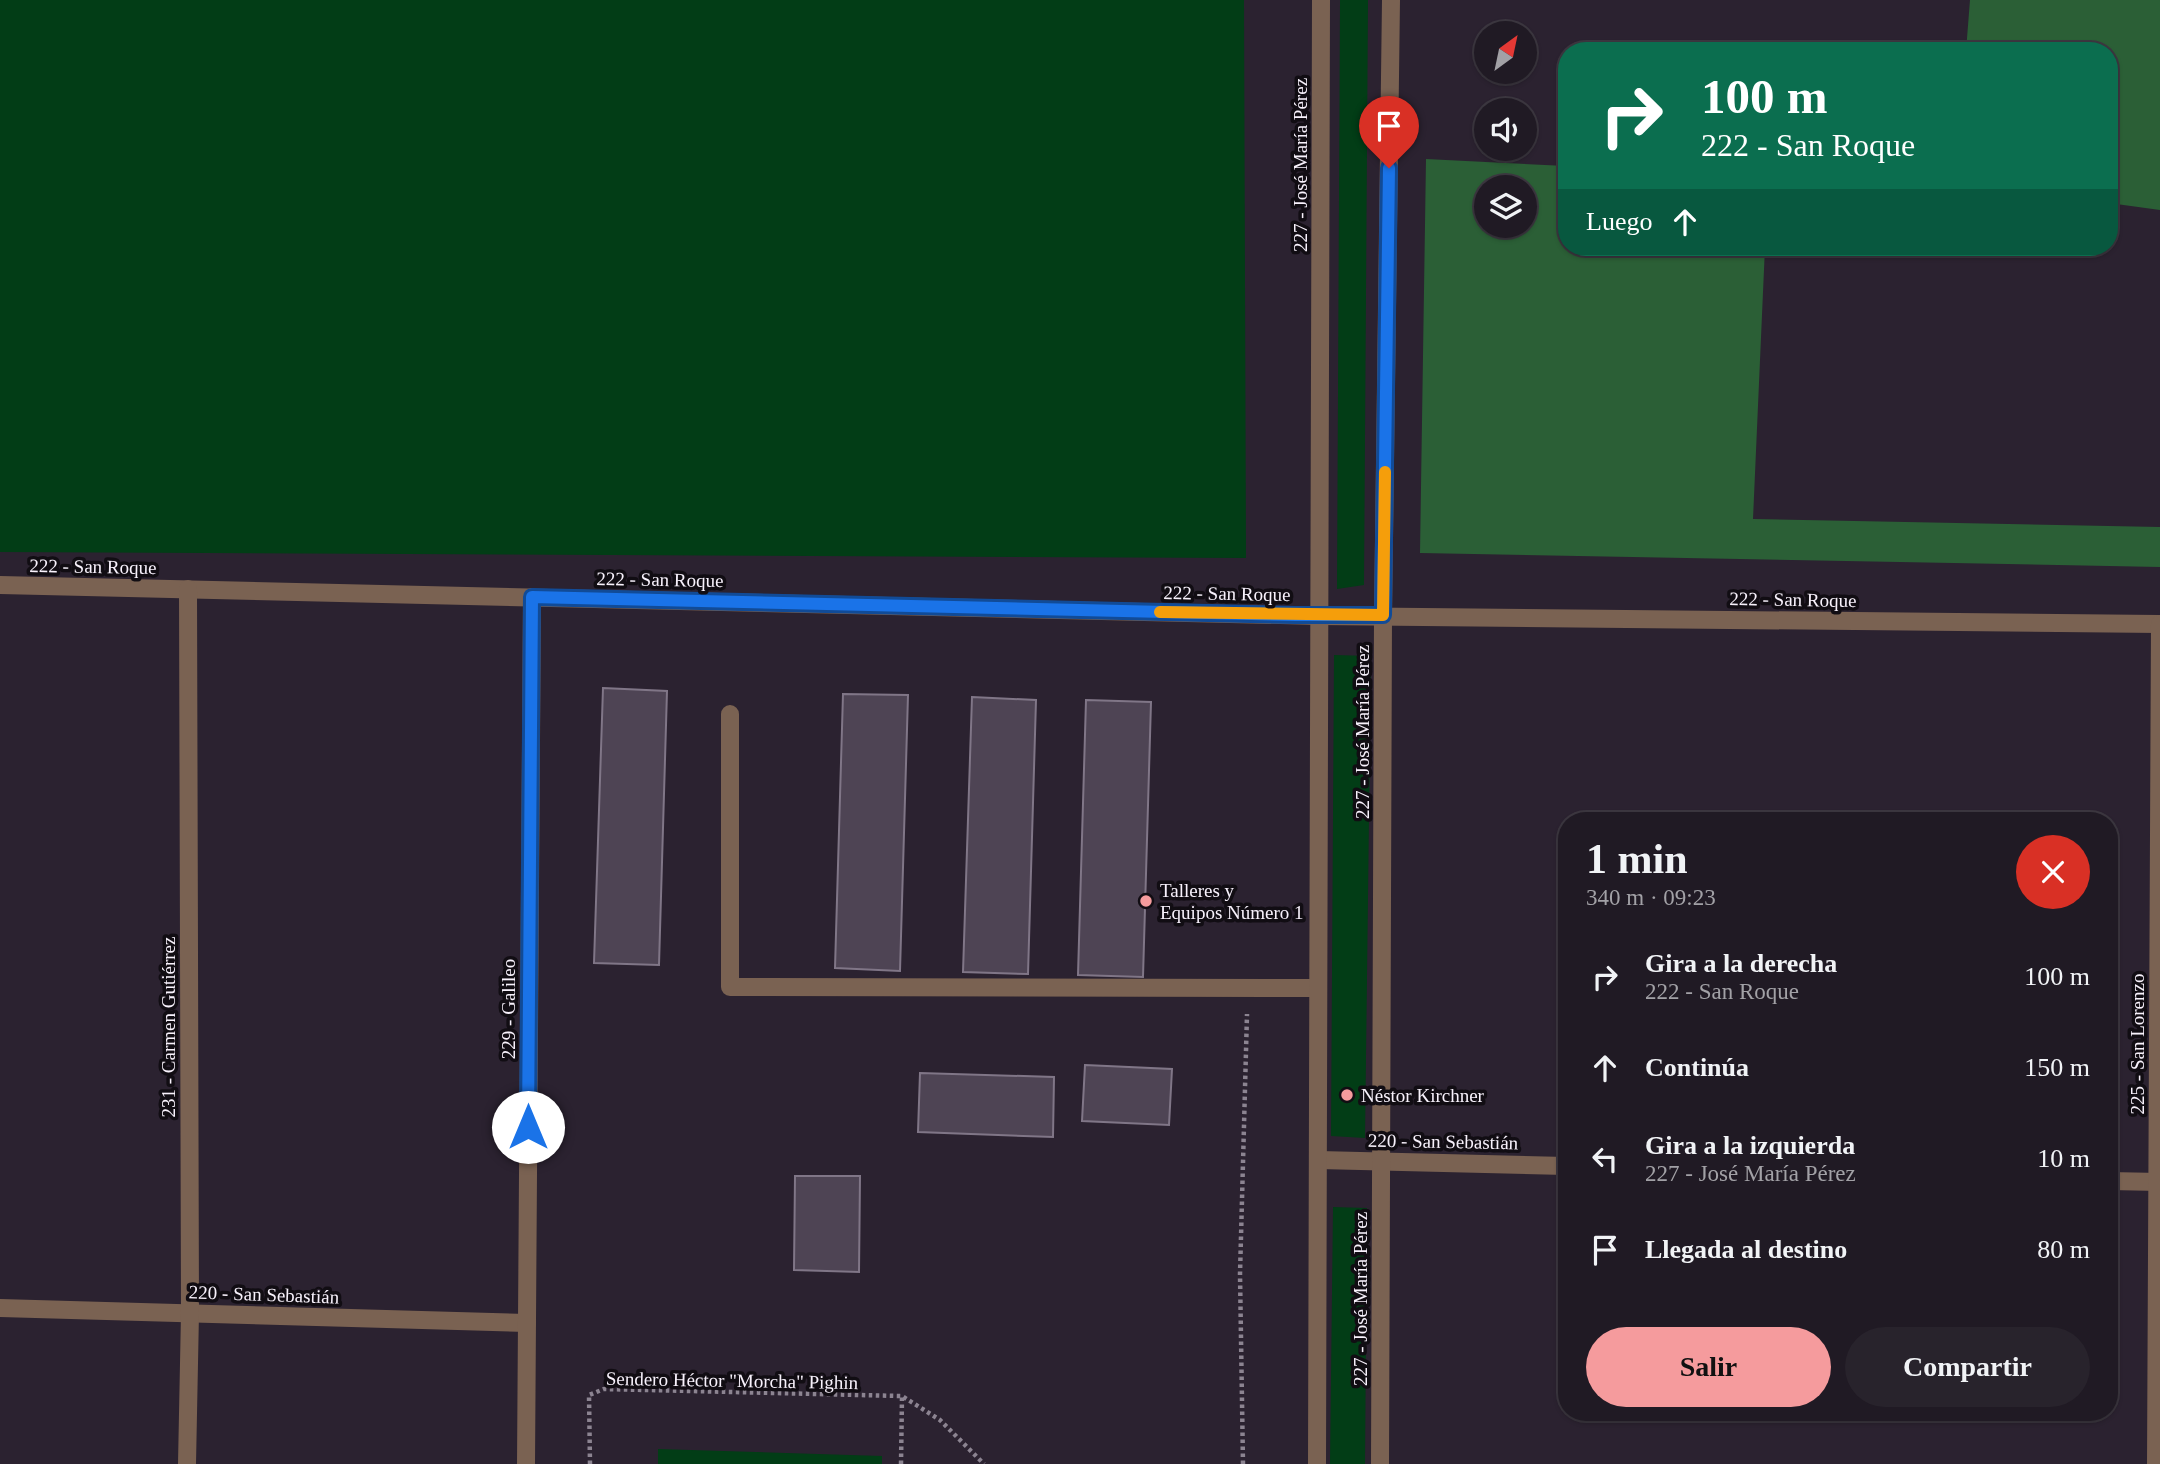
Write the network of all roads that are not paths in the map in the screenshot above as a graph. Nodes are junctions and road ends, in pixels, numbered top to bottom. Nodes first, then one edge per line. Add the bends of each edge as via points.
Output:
1 (1321, 0) edge
2 (1391, 0) edge
3 (0, 585) edge
4 (188, 589) junction
5 (532, 597) junction
6 (1319, 615) junction
7 (1383, 615) junction
8 (2160, 624) edge
9 (730, 714) dead end
10 (1318, 988) junction
11 (1319, 1160) junction
12 (1382, 1161) junction
13 (1558, 1166) edge
14 (2118, 1181) edge
15 (2159, 1182) edge
16 (0, 1308) edge
17 (190, 1313) junction
18 (527, 1323) junction
19 (187, 1464) edge
20 (526, 1464) edge
21 (1317, 1464) edge
22 (1380, 1464) edge
23 (2157, 1464) edge

1 - 6 street, 227 - José María Pérez
2 - 7 street, 227 - José María Pérez
3 - 4 street, 222 - San Roque
4 - 5 street, 222 - San Roque
4 - 17 street, 231 - Carmen Gutiérrez
5 - 6 street, 222 - San Roque
5 - 18 street, 229 - Galileo
6 - 7 street, 222 - San Roque
6 - 10 street, 227 - José María Pérez
7 - 8 street, 222 - San Roque
7 - 12 street, 227 - José María Pérez
8 - 15 street, 225 - San Lorenzo
9 - 10 street via 730,987
10 - 11 street, 227 - José María Pérez
11 - 12 street, 220 - San Sebastián
11 - 21 street, 227 - José María Pérez
12 - 13 street, 220 - San Sebastián
12 - 22 street, 227 - José María Pérez
14 - 15 street
15 - 23 street, 225 - San Lorenzo
16 - 17 street, 220 - San Sebastián
17 - 18 street, 220 - San Sebastián
17 - 19 street, 231 - Carmen Gutiérrez
18 - 20 street, 229 - Galileo

